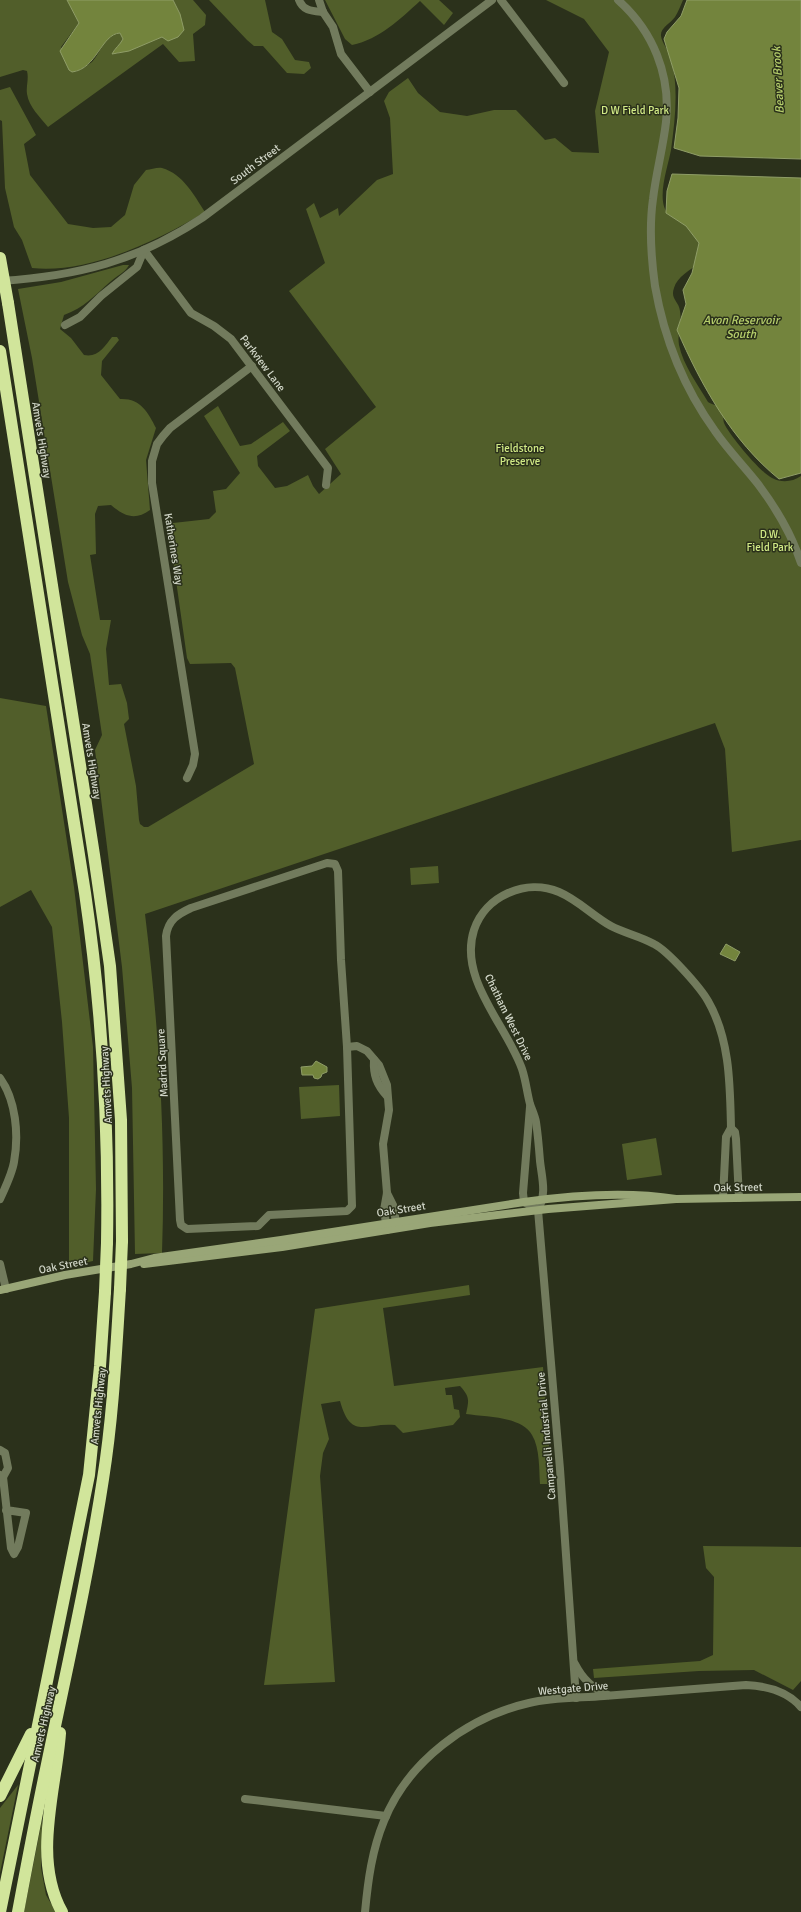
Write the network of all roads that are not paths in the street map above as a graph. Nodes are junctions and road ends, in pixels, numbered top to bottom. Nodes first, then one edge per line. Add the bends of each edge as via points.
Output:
1 (299, 0) edge
2 (319, 0) edge
3 (492, 0) edge
4 (501, 0) edge
5 (618, 0) edge
6 (323, 12) junction
7 (564, 83) dead end
8 (370, 92) junction
9 (144, 250) junction
10 (0, 256) edge
11 (0, 281) edge
12 (65, 325) dead end
13 (0, 351) edge
14 (252, 366) junction
15 (326, 485) dead end
16 (801, 563) edge
17 (187, 778) dead end
18 (348, 1046) junction
19 (0, 1078) edge
20 (530, 1105) junction
21 (731, 1128) junction
22 (387, 1193) junction
23 (801, 1197) edge
24 (676, 1198) junction
25 (723, 1198) junction
26 (739, 1198) junction
27 (0, 1199) edge
28 (544, 1199) junction
29 (524, 1202) junction
30 (538, 1210) junction
31 (397, 1225) junction
32 (386, 1226) junction
33 (0, 1264) edge
34 (3, 1290) edge
35 (0, 1450) edge
36 (1, 1476) edge
37 (6, 1510) junction
38 (573, 1660) junction
39 (608, 1696) junction
40 (62, 1697) junction
41 (576, 1698) junction
42 (801, 1707) edge
43 (38, 1719) junction
44 (0, 1796) edge
45 (245, 1798) dead end
46 (386, 1816) junction
47 (0, 1912) edge
48 (18, 1912) edge
49 (62, 1912) edge
50 (365, 1912) edge

1 - 6 street via 301,6 307,10
2 - 6 street
3 - 8 street, South Street
4 - 7 street
5 - 16 street via 633,15 651,40 666,88 666,124 654,186 651,224 652,264 666,334 684,380 706,418 772,504
6 - 8 street via 333,27 341,54
8 - 9 street, South Street via 202,218
9 - 11 street, South Street via 77,272
9 - 12 street via 137,267 80,317
9 - 14 street, Parkview Lane via 191,313 231,339
10 - 40 highway, Amvets Highway, bridge via 109,958 121,1112 120,1289 104,1477
13 - 43 highway, Amvets Highway, bridge via 85,893 95,968 106,1121 105,1292 88,1474
14 - 15 street, Parkview Lane via 328,468
14 - 17 street, Katherines Way via 170,428 157,444 152,461 152,483 195,754
18 - 18 street, Madrid Square via 341,960 338,871 335,864 327,863 178,914 168,926 166,936 180,1220 184,1227 191,1229 253,1226 261,1224 269,1215 351,1209 353,1201
18 - 22 street via 362,1048 371,1055 387,1085 389,1110 383,1144
19 - 27 street via 11,1100 16,1129 14,1163
20 - 21 street, Chatham West Drive via 520,1062 485,998 475,974 470,948 479,918 495,900 506,893 521,889 546,889 571,898 614,928 660,948 703,995 718,1025 727,1060
20 - 28 street, Chatham West Drive via 536,1121
20 - 29 street, Chatham West Drive via 523,1172
21 - 25 street, Chatham West Drive via 726,1137
21 - 26 street, Chatham West Drive via 736,1138
22 - 31 street via 393,1205
22 - 32 street via 384,1210
23 - 26 main road, Oak Street
24 - 25 main road, Oak Street
24 - 28 main road, Oak Street via 634,1194
24 - 30 main road, Oak Street
25 - 26 main road, Oak Street
28 - 29 main road, Oak Street
28 - 30 street
29 - 30 street
29 - 31 main road, Oak Street
30 - 31 main road, Oak Street
30 - 38 street, Campanelli Industrial Drive
31 - 32 main road, Oak Street
32 - 34 main road, Oak Street via 196,1259 131,1264 65,1275
33 - 34 street
35 - 36 street via 5,1453 8,1468
36 - 37 street
37 - 37 street via 26,1513 14,1554 11,1548
38 - 39 street, Campanelli Industrial Drive via 585,1679
38 - 41 street, Campanelli Industrial Drive
39 - 41 street, Westgate Drive
39 - 42 street, Westgate Drive via 757,1686 781,1693
40 - 48 highway, Amvets Highway
40 - 49 highway via 59,1750 48,1839 49,1874 55,1899
41 - 46 street, Westgate Drive via 518,1706 499,1712 464,1730 424,1762 401,1791
43 - 44 highway
43 - 47 highway, Amvets Highway
45 - 46 street
46 - 50 street, Westgate Drive via 371,1862

